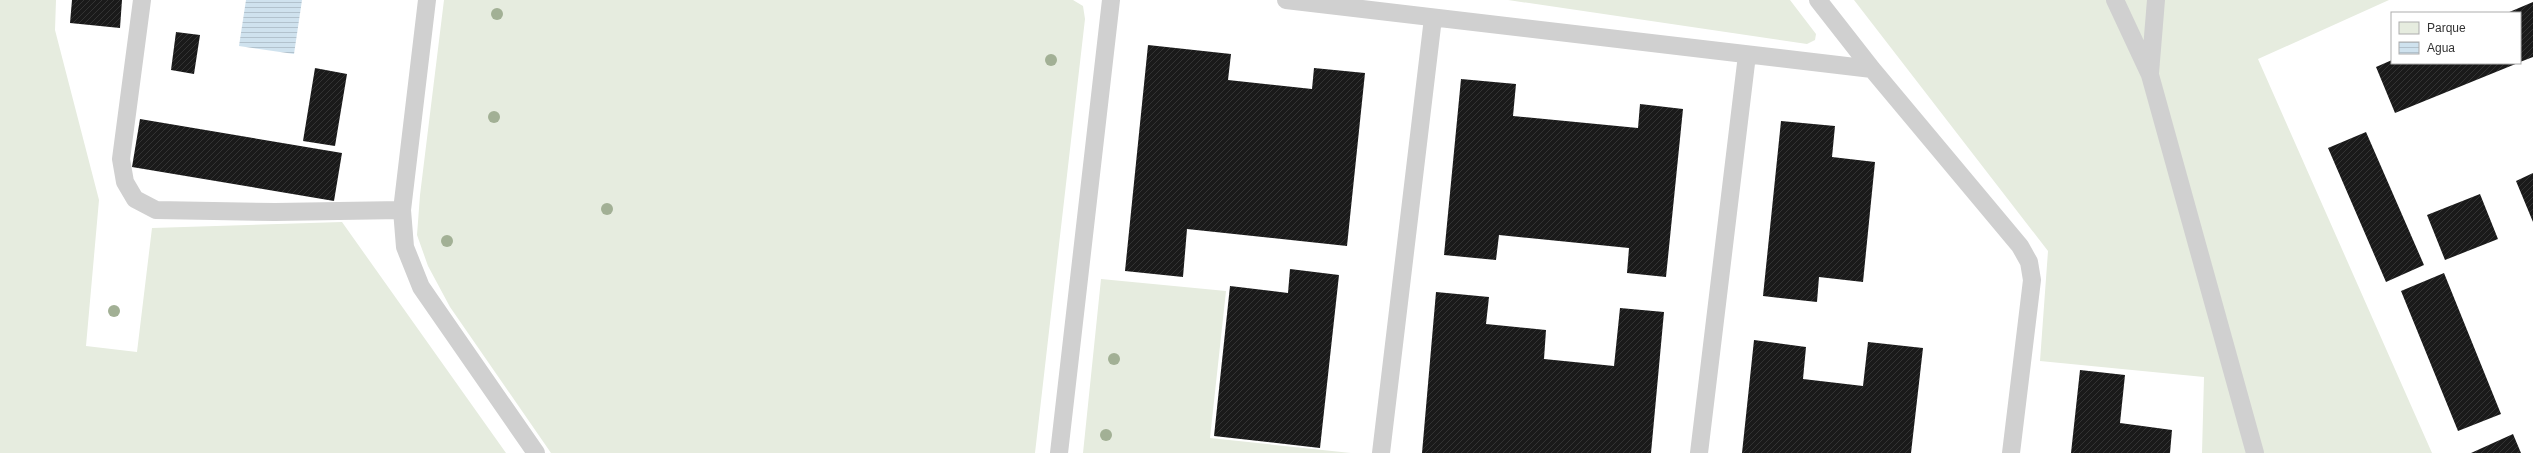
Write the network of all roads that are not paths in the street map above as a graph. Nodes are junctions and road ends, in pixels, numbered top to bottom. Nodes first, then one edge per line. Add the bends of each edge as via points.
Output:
1 (142, 0) edge
2 (427, 0) edge
3 (1111, 0) edge
4 (1286, 0) edge
5 (1818, 0) edge
6 (2115, 0) edge
7 (2156, 0) edge
8 (1433, 18) junction
9 (1748, 55) junction
10 (1872, 69) junction
11 (2150, 75) junction
12 (402, 210) junction
13 (536, 453) edge
14 (1059, 453) edge
15 (1381, 453) edge
16 (1699, 453) edge
17 (2011, 453) edge
18 (2254, 453) edge

1 - 12 lane via 121,159 125,182 135,199 156,210
2 - 12 lane
3 - 14 lane
4 - 8 lane
5 - 10 lane
6 - 11 lane
7 - 11 lane
8 - 9 lane
8 - 15 lane
9 - 10 lane
9 - 16 lane
10 - 17 lane via 2020,246 2029,262 2031,299
11 - 18 lane
12 - 13 lane via 405,247 421,287

